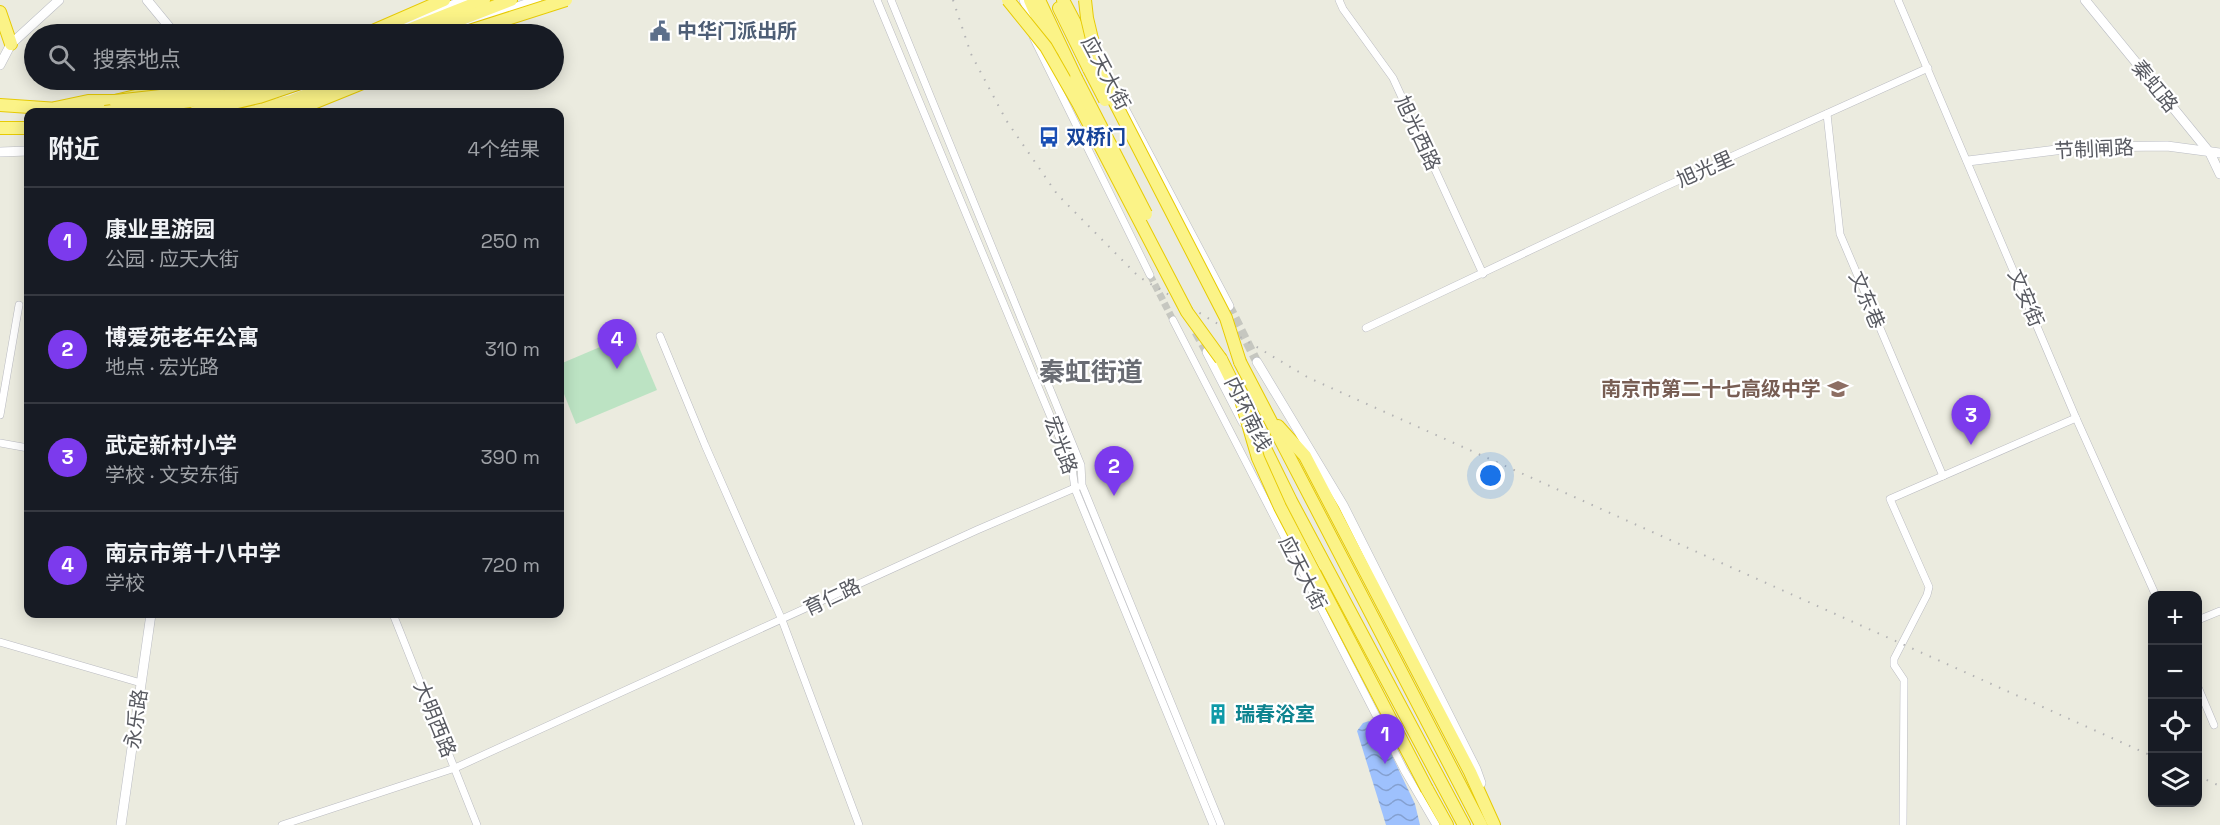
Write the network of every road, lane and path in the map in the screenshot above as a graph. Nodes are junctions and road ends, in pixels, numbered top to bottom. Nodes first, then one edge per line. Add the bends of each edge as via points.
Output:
1 (59, 0) edge
2 (147, 0) edge
3 (444, 0) edge
4 (465, 0) edge
5 (484, 0) edge
6 (511, 0) edge
7 (537, 0) edge
8 (551, 0) edge
9 (566, 0) edge
10 (877, 0) edge
11 (891, 0) edge
12 (1008, 0) edge
13 (1015, 0) edge
14 (1024, 0) edge
15 (1030, 0) edge
16 (1039, 0) edge
17 (1055, 0) edge
18 (1065, 0) edge
19 (1085, 0) edge
20 (1339, 0) edge
21 (1898, 0) edge
22 (2085, 0) edge
23 (0, 12) edge
24 (33, 24) edge
25 (167, 24) edge
26 (389, 24) edge
27 (411, 24) edge
28 (416, 24) edge
29 (449, 24) edge
30 (470, 24) edge
31 (491, 24) edge
32 (503, 24) edge
33 (24, 32) edge
34 (11, 44) junction
35 (0, 65) edge
36 (1928, 68) junction
37 (1107, 87) junction
38 (161, 90) edge
39 (201, 90) edge
40 (208, 90) edge
41 (227, 90) edge
42 (252, 90) edge
43 (280, 90) edge
44 (303, 90) edge
45 (318, 90) edge
46 (345, 90) edge
47 (211, 94) junction
48 (115, 101) junction
49 (1078, 103) junction
50 (0, 105) edge
51 (55, 108) joint
52 (135, 108) edge
53 (212, 108) edge
54 (215, 108) edge
55 (241, 108) edge
56 (261, 108) edge
57 (301, 108) edge
58 (1827, 114) junction
59 (0, 128) edge
60 (24, 128) edge
61 (24, 151) edge
62 (0, 152) edge
63 (2215, 153) edge
64 (1968, 162) junction
65 (2220, 174) edge
66 (1156, 262) dead end
67 (1484, 274) junction
68 (1150, 275) tunnel mouth
69 (19, 305) dead end
70 (1229, 306) tunnel mouth
71 (1173, 320) tunnel mouth
72 (1366, 327) dead end
73 (660, 336) dead end
74 (1207, 352) tunnel mouth
75 (1221, 359) junction
76 (1240, 362) junction
77 (1257, 362) tunnel mouth
78 (1241, 400) junction
79 (1266, 413) junction
80 (0, 415) edge
81 (2076, 418) junction
82 (0, 443) edge
83 (24, 447) edge
84 (1942, 476) junction
85 (1078, 487) junction
86 (2154, 591) edge
87 (2220, 611) edge
88 (150, 618) edge
89 (395, 618) edge
90 (2202, 618) edge
91 (782, 620) junction
92 (0, 642) edge
93 (141, 683) junction
94 (2202, 696) edge
95 (2214, 724) dead end
96 (455, 768) junction
97 (121, 825) edge
98 (282, 825) edge
99 (477, 825) edge
100 (859, 825) edge
101 (1213, 825) edge
102 (1221, 825) edge
103 (1436, 825) edge
104 (1449, 825) edge
105 (1464, 825) edge
106 (1481, 825) edge
107 (1495, 825) edge
108 (1903, 825) edge

1 - 24 street
2 - 25 street
3 - 26 highway
4 - 27 street
5 - 28 highway
6 - 29 highway
7 - 30 street
8 - 32 highway
9 - 31 highway, bridge
10 - 85 street, 宏光路
11 - 85 street, 宏光路 via 1081,465
12 - 49 highway, bridge via 1046,47
13 - 68 street
14 - 66 street
15 - 49 highway, bridge
16 - 75 highway, 内环南线, bridge
17 - 76 highway, 内环南线, bridge
18 - 37 highway, bridge
18 - 70 street, 应天大街
19 - 37 highway, bridge
20 - 67 street, 旭光西路 via 1393,78
21 - 36 street, 文安街
22 - 63 street, 秦虹路
23 - 34 highway
33 - 34 street
34 - 35 street
36 - 58 street, 旭光里
36 - 64 street, 文安街
37 - 76 highway, bridge via 1226,318
38 - 48 highway, bridge
39 - 48 highway, bridge
40 - 47 street
41 - 47 street
42 - 52 highway, bridge
43 - 53 highway, bridge
44 - 55 street
45 - 56 highway
46 - 57 highway
47 - 54 street
48 - 51 highway via 88,101
49 - 75 highway, bridge via 1187,312
50 - 51 highway
58 - 67 street, 旭光里
58 - 84 street, 文东巷 via 1840,234
59 - 60 highway
61 - 62 street
63 - 64 street, 节制闸路 via 2167,146 2080,147
63 - 65 street, 秦虹路
64 - 81 street, 文安街
67 - 72 street, 旭光里
69 - 80 street
71 - 103 street, 应天大街
73 - 91 street
74 - 104 street, 应天大街
75 - 78 highway, 内环南线
76 - 79 highway, 内环南线
77 - 107 street via 1343,505 1476,769
78 - 104 highway, bridge via 1258,458 1280,507
78 - 105 highway, 内环南线, bridge
79 - 106 highway, 内环南线
79 - 107 highway via 1305,456
81 - 84 street
81 - 86 street, 文安街
82 - 83 street
84 - 108 street via 1890,499 1929,587 1894,659 1904,680
85 - 91 street, 育仁路
85 - 101 street, 宏光路
85 - 102 street, 宏光路
87 - 90 street
88 - 93 street, 永乐路
89 - 96 street, 大明西路
91 - 96 street
91 - 100 street, 育仁路
92 - 93 street
93 - 97 street, 永乐路
94 - 95 street
96 - 98 street
96 - 99 street, 大明西路

